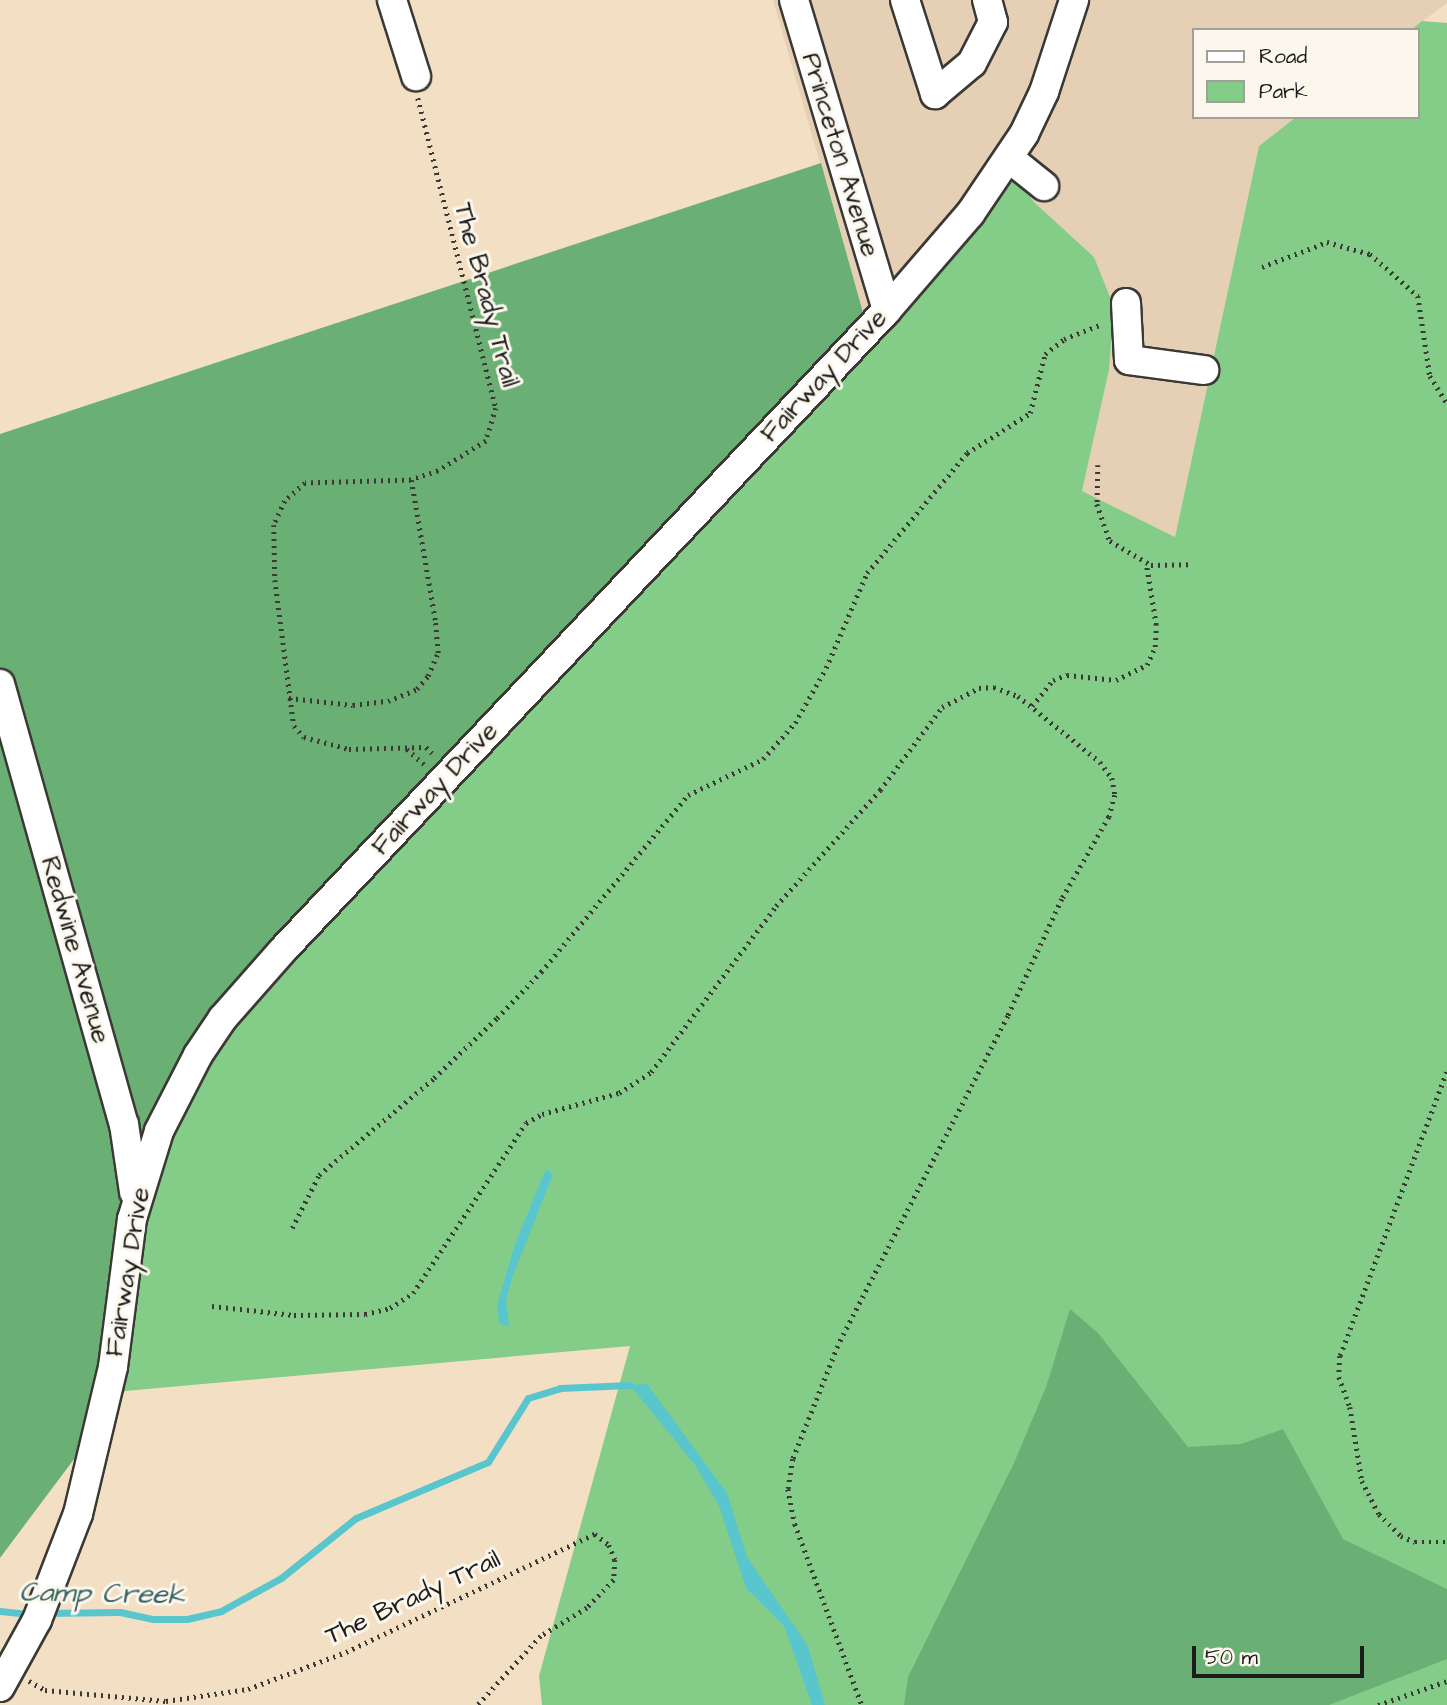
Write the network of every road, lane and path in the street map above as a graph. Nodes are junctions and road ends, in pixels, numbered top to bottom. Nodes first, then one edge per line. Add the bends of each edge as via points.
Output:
1 (392, 0) edge
2 (793, 0) edge
3 (905, 0) edge
4 (988, 0) edge
5 (1074, 0) edge
6 (416, 76) joint
7 (1009, 159) junction
8 (1044, 186) dead end
9 (1262, 267) dead end
10 (1128, 308) joint
11 (887, 310) junction
12 (1204, 370) dead end
13 (1447, 403) edge
14 (1098, 465) dead end
15 (411, 480) junction
16 (1146, 563) junction
17 (1189, 564) dead end
18 (0, 684) edge
19 (289, 698) junction
20 (1032, 706) junction
21 (406, 748) junction
22 (1447, 1072) edge
23 (132, 1219) junction
24 (292, 1228) dead end
25 (212, 1306) dead end
26 (1447, 1542) edge
27 (5, 1679) edge
28 (1447, 1681) edge
29 (478, 1705) edge
30 (862, 1705) edge
31 (1378, 1705) edge

1 - 6 street
2 - 11 street, Princeton Avenue
3 - 4 street via 935,94 972,63 993,22
5 - 7 street, Fairway Drive via 1044,92
6 - 15 path, The Brady Trail via 430,163 496,408 486,441 438,471
7 - 8 street
7 - 11 street, Fairway Drive via 970,214
9 - 13 path via 1327,242 1346,244 1385,265 1418,296 1430,376
10 - 12 street via 1129,360
10 - 24 path via 1045,354 1030,413 967,453 867,573 826,668 795,723 762,760 688,795 497,1018 435,1078 319,1175
11 - 23 street, Fairway Drive via 223,1018 172,1102
14 - 16 path via 1102,529 1110,541
15 - 19 path, The Brady Trail via 305,483 285,501 274,525
15 - 19 path via 438,653 428,676 417,689 388,701 353,705
16 - 17 path
16 - 20 path via 1156,625 1155,647 1147,665 1116,680 1067,675 1053,680
18 - 23 street, Redwine Avenue via 124,1124 134,1185
19 - 21 path, The Brady Trail via 294,726 304,737 349,749
20 - 25 path via 994,687 963,693 942,707 880,790 776,906 651,1072 619,1093 542,1114 526,1123 413,1293 390,1308 365,1314 294,1315
20 - 30 path via 1100,762 1112,778 1115,795 1109,817 1062,899 838,1346 793,1459 789,1489 794,1524
21 - 21 path, The Brady Trail via 426,747 435,754 436,763 425,766
22 - 26 path via 1340,1356 1339,1377 1350,1407 1362,1481 1379,1514 1401,1536 1415,1542
23 - 27 street, Fairway Drive via 113,1367 92,1466 61,1559
27 - 29 path, The Brady Trail via 94,1697 166,1701 248,1689 358,1647 595,1534 609,1545 615,1560 614,1580 587,1608 541,1636
28 - 31 path

